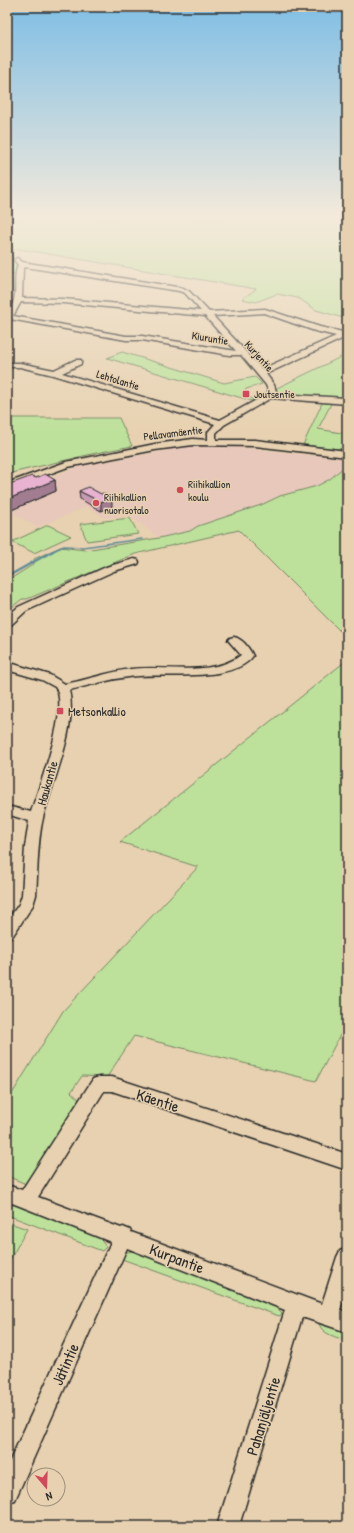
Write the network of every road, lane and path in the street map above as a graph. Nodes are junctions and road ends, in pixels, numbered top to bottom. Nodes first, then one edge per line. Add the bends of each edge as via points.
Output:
1 (19, 291) edge
2 (184, 291) edge
3 (19, 300) junction
4 (207, 314) junction
5 (8, 318) edge
6 (345, 335) edge
7 (242, 353) junction
8 (78, 362) dead end
9 (7, 365) edge
10 (55, 373) junction
11 (261, 373) junction
12 (271, 396) junction
13 (347, 401) edge
14 (221, 423) junction
15 (212, 441) junction
16 (347, 454) edge
17 (7, 486) edge
18 (134, 562) dead end
19 (7, 623) edge
20 (234, 640) dead end
21 (7, 666) edge
22 (62, 688) junction
23 (7, 810) edge
24 (36, 818) junction
25 (7, 932) edge
26 (347, 1162) edge
27 (7, 1193) edge
28 (26, 1200) junction
29 (123, 1236) junction
30 (347, 1257) edge
31 (296, 1305) junction
32 (329, 1315) junction
33 (347, 1322) edge
34 (7, 1492) edge
35 (228, 1526) edge

1 - 3 street, Kurjentie
2 - 4 street, Kurjentie
3 - 4 street via 63,301
3 - 5 street
4 - 6 street via 265,311 318,329
4 - 7 street, Kurjentie
5 - 7 street, Kiuruntie via 126,338 142,338
6 - 11 street
7 - 11 street, Kurjentie
8 - 10 street
9 - 10 street, Lehtolantie via 20,365
10 - 14 street, Lehtolantie
11 - 12 street, Kurjentie via 270,385 273,394
12 - 13 street
12 - 14 street
14 - 15 street via 212,432
15 - 16 street, Pellavamäentie
15 - 17 street, Pellavamäentie via 162,446 72,463
18 - 19 street via 110,569 22,609
20 - 22 street via 247,656 242,662 222,670 137,672
21 - 22 street via 46,677
22 - 24 street, Haukantie via 66,699 65,712
23 - 24 street
24 - 25 street, Haukantie via 29,895 26,905
26 - 28 street, Käentie via 112,1084 99,1084
27 - 28 street, Kurpantie
28 - 29 street, Kurpantie
29 - 31 street, Kurpantie
29 - 34 street, Jätintie
30 - 32 street
31 - 32 street, Kurpantie
31 - 35 street, Pahanjäljentie
32 - 33 street, Kurpantie

